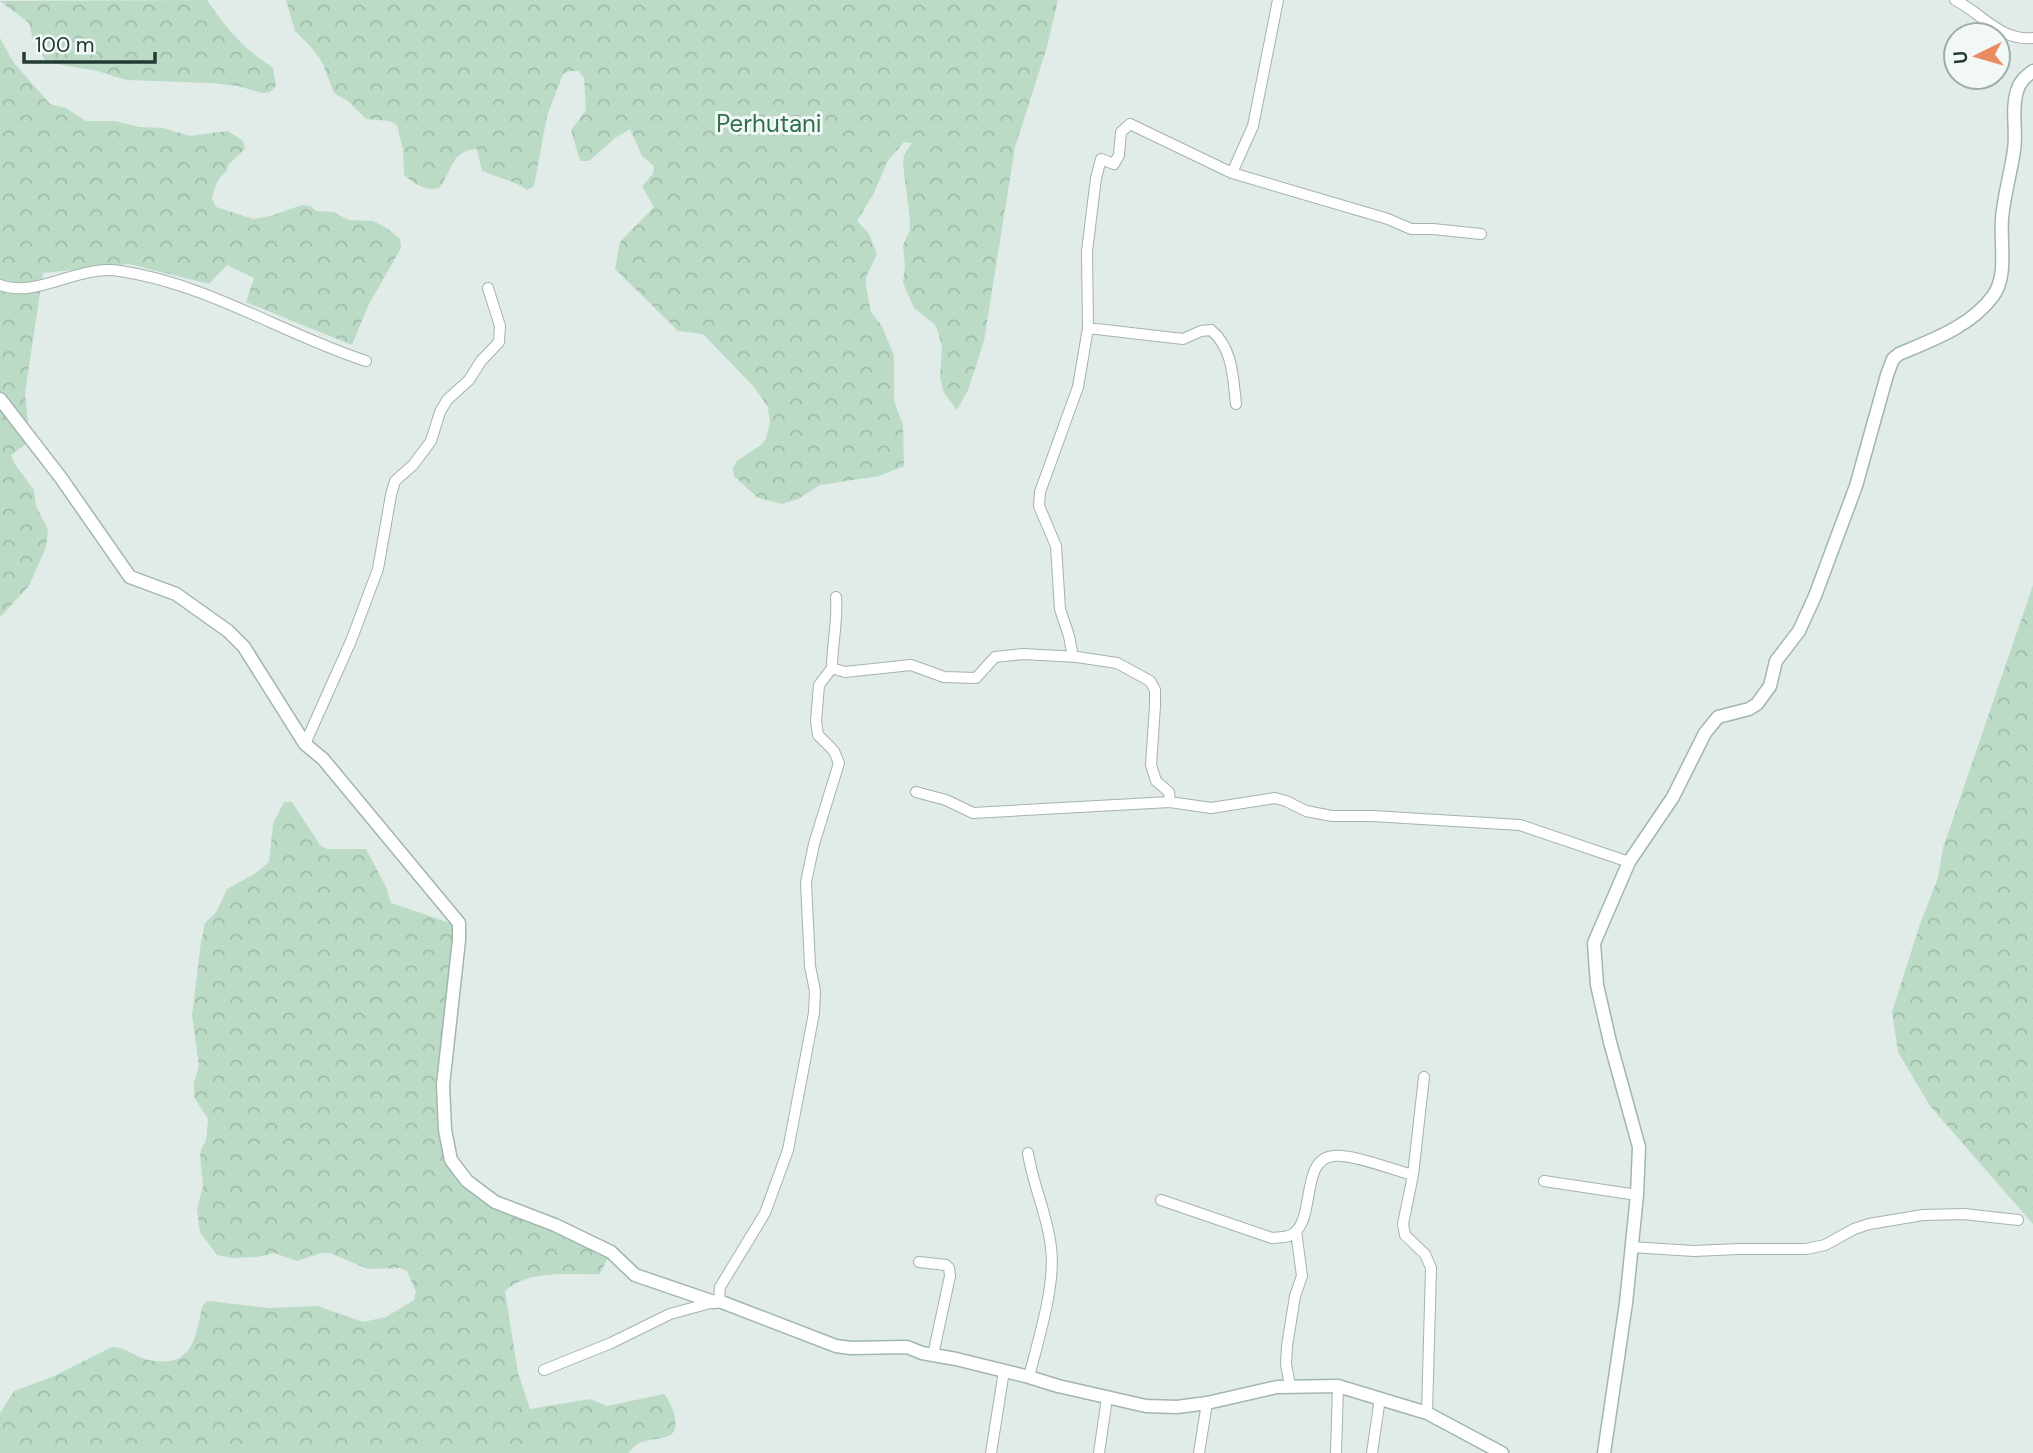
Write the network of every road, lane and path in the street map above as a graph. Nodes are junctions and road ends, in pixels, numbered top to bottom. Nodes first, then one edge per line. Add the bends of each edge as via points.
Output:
1 (1278, 0) edge
2 (1955, 0) edge
3 (2033, 38) edge
4 (2033, 71) edge
5 (1232, 173) junction
6 (1480, 234) dead end
7 (0, 285) edge
8 (488, 288) dead end
9 (1087, 328) junction
10 (366, 361) dead end
11 (0, 399) edge
12 (1236, 404) dead end
13 (836, 597) dead end
14 (1073, 657) junction
15 (832, 668) junction
16 (305, 744) junction
17 (916, 792) dead end
18 (1170, 802) junction
19 (1629, 862) junction
20 (1424, 1077) dead end
21 (1028, 1153) dead end
22 (1412, 1175) junction
23 (1544, 1181) dead end
24 (1637, 1195) junction
25 (1161, 1200) dead end
26 (2018, 1220) dead end
27 (1296, 1231) junction
28 (1631, 1247) junction
29 (919, 1262) dead end
30 (717, 1302) junction
31 (933, 1355) junction
32 (544, 1370) dead end
33 (1004, 1371) junction
34 (1029, 1377) junction
35 (1290, 1386) junction
36 (1338, 1386) junction
37 (1107, 1398) junction
38 (1380, 1398) junction
39 (1207, 1403) junction
40 (1427, 1413) junction
41 (991, 1453) edge
42 (1099, 1453) edge
43 (1199, 1453) edge
44 (1336, 1453) edge
45 (1372, 1453) edge
46 (1502, 1453) edge
47 (1604, 1453) edge

1 - 5 street via 1253,127
2 - 3 street via 2002,32 2019,39
4 - 19 street via 2020,82 2015,96 2015,146 2002,218 1997,290 1965,323 1894,359 1856,486 1799,631 1776,661 1770,686 1757,704 1713,722 1673,797
5 - 6 street via 1411,229
5 - 9 street via 1130,124 1121,132 1119,155 1114,164 1101,159 1096,178 1087,251
7 - 10 street via 36,287 98,270 146,275 204,293
8 - 16 street via 500,326 499,342 447,400 431,441 395,481 378,569
9 - 12 street via 1183,339 1211,330 1220,337 1231,363
9 - 14 street via 1078,387 1039,506 1056,546 1060,609
11 - 16 street via 130,577 176,594 228,631 244,648
13 - 15 street
14 - 15 street via 995,657 976,678 944,677 911,665 845,672
14 - 18 street via 1117,663 1150,681 1156,706 1151,765 1156,781 1169,792
15 - 30 street via 819,685 816,720 818,734 839,763 806,882 815,991 799,1099 788,1150 765,1213 719,1287
16 - 30 street via 323,759 459,923 443,1085 451,1160 467,1181 495,1202 611,1252 635,1275
17 - 18 street via 973,813
18 - 19 street via 1211,808 1275,798 1332,816 1521,825
19 - 24 street via 1600,926 1594,959 1610,1042 1638,1142
20 - 22 street
21 - 34 street via 1052,1251 1048,1295
22 - 27 street via 1341,1155 1325,1157 1315,1167
22 - 40 street via 1403,1230 1431,1268
23 - 24 street
24 - 28 street
25 - 27 street via 1272,1237
26 - 28 street via 1964,1213 1923,1215 1869,1224 1806,1249
27 - 35 street via 1302,1276 1287,1346
28 - 47 street
29 - 31 street via 949,1268
30 - 31 street via 836,1346 900,1346
30 - 32 street via 670,1314
31 - 33 street
33 - 34 street
33 - 41 street
34 - 37 street
35 - 36 street
35 - 39 street
36 - 38 street
36 - 44 street
37 - 39 street via 1146,1406
37 - 42 street
38 - 40 street
38 - 45 street
39 - 43 street
40 - 46 street

